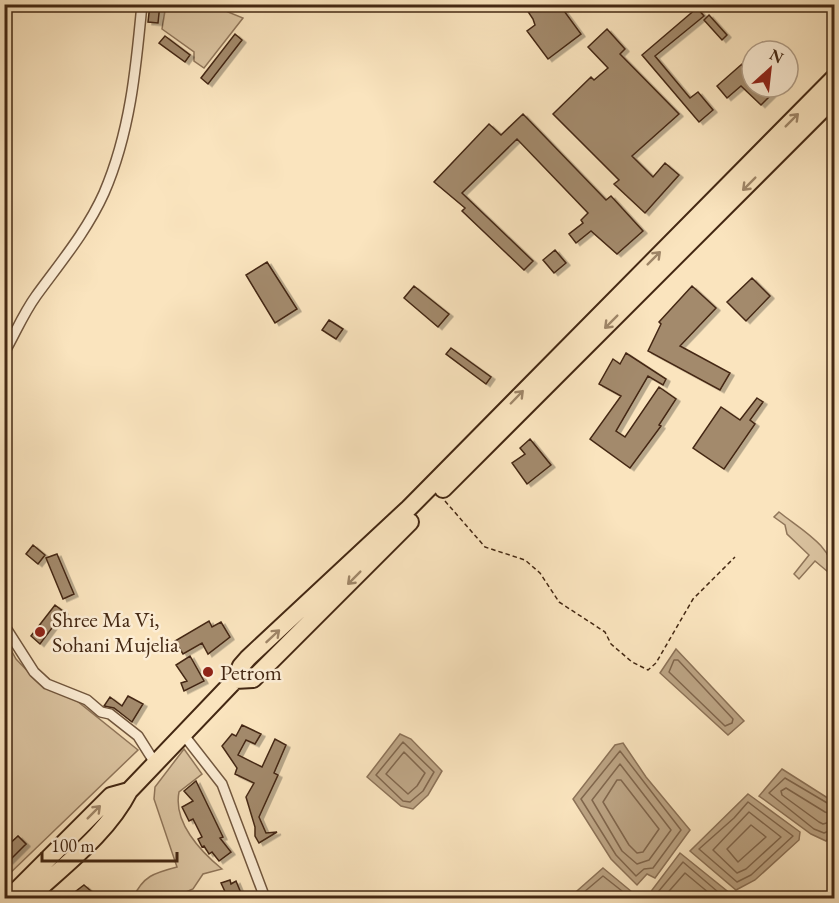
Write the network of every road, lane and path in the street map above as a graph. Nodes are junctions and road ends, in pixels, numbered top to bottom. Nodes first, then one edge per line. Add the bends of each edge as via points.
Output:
1 (142, 4) edge
2 (834, 78) edge
3 (834, 98) edge
4 (4, 352) edge
5 (439, 493) junction
6 (735, 557) dead end
7 (4, 625) edge
8 (235, 680) junction
9 (183, 734) junction
10 (155, 763) junction
11 (129, 791) junction
12 (9, 898) edge
13 (29, 898) edge
14 (265, 898) edge

1 - 4 street via 128,120 104,192 83,232 26,310
8 -> 2 highway via 248,658 409,508
3 -> 5 highway
5 - 6 path via 485,548 525,560 540,573 559,602 605,632 611,644 648,670 656,663 693,599
5 -> 8 highway via 253,679
7 - 10 street via 34,672 47,684 110,714 138,736
8 - 9 highway
9 - 10 highway
9 - 14 street via 222,784
10 - 11 highway
12 -> 11 highway via 111,796
11 - 13 highway via 100,832

